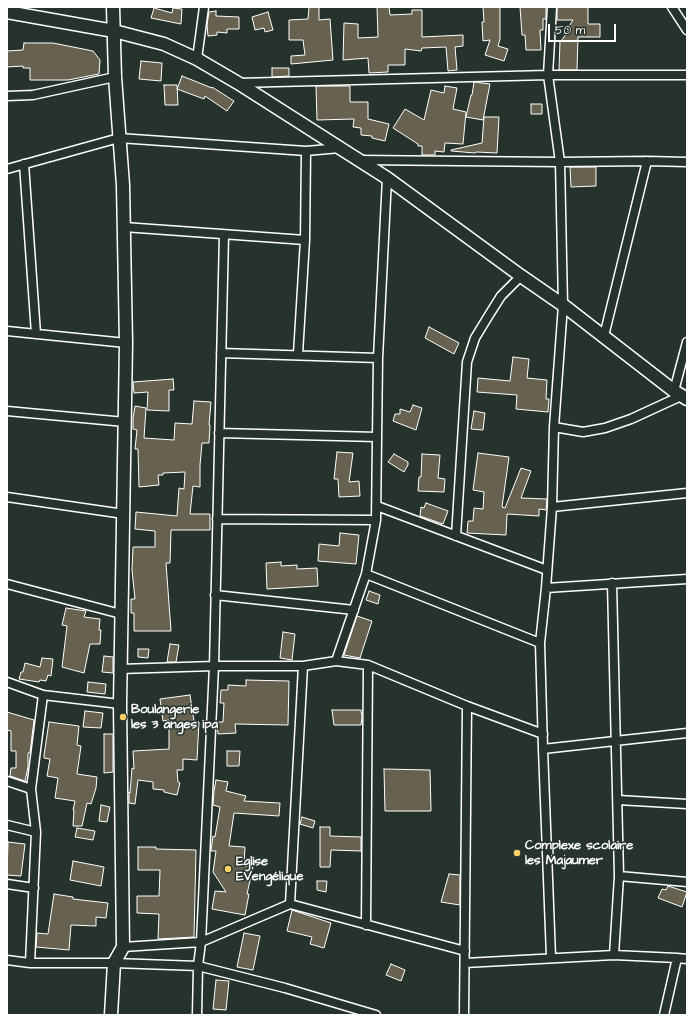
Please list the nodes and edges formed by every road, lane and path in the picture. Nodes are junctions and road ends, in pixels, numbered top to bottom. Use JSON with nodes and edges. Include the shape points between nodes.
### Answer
{"nodes":[{"id":1,"x":112,"y":7,"type":"edge"},
{"id":2,"x":204,"y":7,"type":"edge"},
{"id":3,"x":552,"y":7,"type":"edge"},
{"id":4,"x":672,"y":7,"type":"edge"},
{"id":5,"x":28,"y":11,"type":"edge"},
{"id":6,"x":7,"y":12,"type":"edge"},
{"id":7,"x":687,"y":30,"type":"edge"},
{"id":8,"x":114,"y":31,"type":"junction"},
{"id":9,"x":197,"y":59,"type":"junction"},
{"id":10,"x":548,"y":75,"type":"junction"},
{"id":11,"x":687,"y":75,"type":"edge"},
{"id":12,"x":114,"y":77,"type":"junction"},
{"id":13,"x":238,"y":83,"type":"junction"},
{"id":14,"x":7,"y":96,"type":"edge"},
{"id":15,"x":119,"y":138,"type":"junction"},
{"id":16,"x":340,"y":148,"type":"junction"},
{"id":17,"x":306,"y":151,"type":"junction"},
{"id":18,"x":358,"y":160,"type":"junction"},
{"id":19,"x":647,"y":161,"type":"junction"},
{"id":20,"x":560,"y":162,"type":"junction"},
{"id":21,"x":687,"y":162,"type":"edge"},
{"id":22,"x":24,"y":164,"type":"junction"},
{"id":23,"x":7,"y":169,"type":"edge"},
{"id":24,"x":387,"y":178,"type":"junction"},
{"id":25,"x":124,"y":227,"type":"junction"},
{"id":26,"x":224,"y":235,"type":"junction"},
{"id":27,"x":305,"y":240,"type":"junction"},
{"id":28,"x":521,"y":276,"type":"junction"},
{"id":29,"x":563,"y":304,"type":"junction"},
{"id":30,"x":7,"y":331,"type":"edge"},
{"id":31,"x":36,"y":334,"type":"junction"},
{"id":32,"x":604,"y":336,"type":"junction"},
{"id":33,"x":687,"y":342,"type":"edge"},
{"id":34,"x":126,"y":343,"type":"junction"},
{"id":35,"x":221,"y":353,"type":"junction"},
{"id":36,"x":298,"y":354,"type":"junction"},
{"id":37,"x":378,"y":358,"type":"junction"},
{"id":38,"x":681,"y":395,"type":"edge"},
{"id":39,"x":7,"y":411,"type":"edge"},
{"id":40,"x":125,"y":422,"type":"junction"},
{"id":41,"x":554,"y":427,"type":"junction"},
{"id":42,"x":219,"y":433,"type":"junction"},
{"id":43,"x":377,"y":437,"type":"junction"},
{"id":44,"x":687,"y":493,"type":"edge"},
{"id":45,"x":7,"y":498,"type":"edge"},
{"id":46,"x":377,"y":506,"type":"junction"},
{"id":47,"x":552,"y":508,"type":"junction"},
{"id":48,"x":124,"y":514,"type":"junction"},
{"id":49,"x":217,"y":519,"type":"junction"},
{"id":50,"x":376,"y":520,"type":"junction"},
{"id":51,"x":456,"y":536,"type":"junction"},
{"id":52,"x":547,"y":570,"type":"junction"},
{"id":53,"x":366,"y":574,"type":"junction"},
{"id":54,"x":687,"y":579,"type":"edge"},
{"id":55,"x":612,"y":583,"type":"junction"},
{"id":56,"x":7,"y":584,"type":"edge"},
{"id":57,"x":546,"y":588,"type":"junction"},
{"id":58,"x":215,"y":595,"type":"junction"},
{"id":59,"x":354,"y":610,"type":"junction"},
{"id":60,"x":121,"y":614,"type":"junction"},
{"id":61,"x":540,"y":643,"type":"junction"},
{"id":62,"x":336,"y":661,"type":"junction"},
{"id":63,"x":368,"y":665,"type":"junction"},
{"id":64,"x":214,"y":666,"type":"junction"},
{"id":65,"x":303,"y":666,"type":"junction"},
{"id":66,"x":120,"y":669,"type":"junction"},
{"id":67,"x":7,"y":682,"type":"edge"},
{"id":68,"x":43,"y":695,"type":"junction"},
{"id":69,"x":120,"y":704,"type":"junction"},
{"id":70,"x":467,"y":706,"type":"junction"},
{"id":71,"x":687,"y":733,"type":"edge"},
{"id":72,"x":543,"y":734,"type":"junction"},
{"id":73,"x":615,"y":741,"type":"junction"},
{"id":74,"x":543,"y":749,"type":"junction"},
{"id":75,"x":7,"y":781,"type":"edge"},
{"id":76,"x":31,"y":790,"type":"junction"},
{"id":77,"x":618,"y":800,"type":"junction"},
{"id":78,"x":687,"y":804,"type":"edge"},
{"id":79,"x":7,"y":825,"type":"edge"},
{"id":80,"x":36,"y":832,"type":"junction"},
{"id":81,"x":619,"y":876,"type":"junction"},
{"id":82,"x":687,"y":882,"type":"edge"},
{"id":83,"x":7,"y":884,"type":"edge"},
{"id":84,"x":34,"y":888,"type":"junction"},
{"id":85,"x":290,"y":904,"type":"junction"},
{"id":86,"x":366,"y":925,"type":"junction"},
{"id":87,"x":201,"y":942,"type":"junction"},
{"id":88,"x":123,"y":947,"type":"junction"},
{"id":89,"x":465,"y":951,"type":"junction"},
{"id":90,"x":614,"y":955,"type":"junction"},
{"id":91,"x":551,"y":957,"type":"junction"},
{"id":92,"x":677,"y":958,"type":"junction"},
{"id":93,"x":7,"y":960,"type":"edge"},
{"id":94,"x":687,"y":960,"type":"edge"},
{"id":95,"x":465,"y":962,"type":"junction"},
{"id":96,"x":30,"y":963,"type":"junction"},
{"id":97,"x":114,"y":963,"type":"junction"},
{"id":98,"x":198,"y":966,"type":"junction"},
{"id":99,"x":111,"y":1015,"type":"edge"},
{"id":100,"x":197,"y":1015,"type":"edge"},
{"id":101,"x":376,"y":1015,"type":"edge"},
{"id":102,"x":464,"y":1015,"type":"edge"},
{"id":103,"x":664,"y":1015,"type":"edge"}],
"edges":[{"from":1,"to":8,"type":"main road"},
{"from":2,"to":9,"type":"street"},
{"from":3,"to":10,"type":"street"},
{"from":4,"to":7,"type":"street"},
{"from":5,"to":6,"type":"main road"},
{"from":5,"to":8,"type":"main road"},
{"from":8,"to":9,"type":"main road","via":[[164,44]]},
{"from":8,"to":12,"type":"main road"},
{"from":9,"to":13,"type":"main road"},
{"from":10,"to":11,"type":"street"},
{"from":10,"to":13,"type":"street"},
{"from":10,"to":20,"type":"street"},
{"from":12,"to":14,"type":"street","via":[[33,94]]},
{"from":12,"to":15,"type":"main road"},
{"from":13,"to":16,"type":"main road"},
{"from":15,"to":17,"type":"street"},
{"from":15,"to":22,"type":"street"},
{"from":15,"to":25,"type":"main road"},
{"from":16,"to":17,"type":"street"},
{"from":16,"to":18,"type":"main road"},
{"from":17,"to":27,"type":"street"},
{"from":18,"to":20,"type":"street"},
{"from":18,"to":24,"type":"main road"},
{"from":19,"to":20,"type":"street"},
{"from":19,"to":21,"type":"street"},
{"from":19,"to":32,"type":"street"},
{"from":20,"to":29,"type":"street"},
{"from":22,"to":23,"type":"street"},
{"from":22,"to":31,"type":"street"},
{"from":24,"to":28,"type":"main road"},
{"from":24,"to":37,"type":"street"},
{"from":25,"to":26,"type":"street"},
{"from":25,"to":34,"type":"main road"},
{"from":26,"to":27,"type":"street"},
{"from":26,"to":35,"type":"street"},
{"from":27,"to":36,"type":"street"},
{"from":28,"to":29,"type":"main road"},
{"from":28,"to":51,"type":"street","via":[[501,296],[489,315],[475,338],[467,362]]},
{"from":29,"to":32,"type":"main road"},
{"from":29,"to":41,"type":"street"},
{"from":30,"to":31,"type":"street"},
{"from":31,"to":34,"type":"street"},
{"from":32,"to":38,"type":"main road"},
{"from":33,"to":38,"type":"street"},
{"from":34,"to":40,"type":"main road"},
{"from":35,"to":36,"type":"street"},
{"from":35,"to":42,"type":"street"},
{"from":36,"to":37,"type":"street"},
{"from":37,"to":43,"type":"street"},
{"from":38,"to":41,"type":"street","via":[[631,419],[605,428],[583,432]]},
{"from":39,"to":40,"type":"street"},
{"from":40,"to":48,"type":"main road"},
{"from":41,"to":47,"type":"street"},
{"from":42,"to":43,"type":"street"},
{"from":42,"to":49,"type":"street"},
{"from":43,"to":46,"type":"street"},
{"from":44,"to":47,"type":"street"},
{"from":45,"to":48,"type":"street"},
{"from":46,"to":50,"type":"street"},
{"from":46,"to":51,"type":"street"},
{"from":47,"to":52,"type":"street"},
{"from":48,"to":60,"type":"main road"},
{"from":49,"to":50,"type":"street"},
{"from":49,"to":58,"type":"street"},
{"from":50,"to":53,"type":"street"},
{"from":51,"to":52,"type":"street"},
{"from":52,"to":57,"type":"street"},
{"from":53,"to":59,"type":"street"},
{"from":53,"to":61,"type":"street"},
{"from":54,"to":55,"type":"street"},
{"from":55,"to":57,"type":"street"},
{"from":55,"to":73,"type":"street"},
{"from":56,"to":60,"type":"street"},
{"from":57,"to":61,"type":"street"},
{"from":58,"to":59,"type":"street"},
{"from":58,"to":64,"type":"street"},
{"from":59,"to":62,"type":"street"},
{"from":60,"to":66,"type":"main road"},
{"from":61,"to":72,"type":"street"},
{"from":62,"to":63,"type":"street"},
{"from":62,"to":65,"type":"street"},
{"from":63,"to":70,"type":"street"},
{"from":63,"to":86,"type":"street"},
{"from":64,"to":65,"type":"street"},
{"from":64,"to":66,"type":"street"},
{"from":64,"to":87,"type":"street"},
{"from":65,"to":85,"type":"street"},
{"from":66,"to":69,"type":"main road"},
{"from":67,"to":68,"type":"street"},
{"from":68,"to":69,"type":"street"},
{"from":68,"to":76,"type":"street"},
{"from":69,"to":88,"type":"main road"},
{"from":70,"to":72,"type":"street"},
{"from":70,"to":89,"type":"street"},
{"from":71,"to":73,"type":"street"},
{"from":72,"to":74,"type":"street"},
{"from":73,"to":74,"type":"street"},
{"from":73,"to":77,"type":"street"},
{"from":74,"to":91,"type":"street"},
{"from":75,"to":76,"type":"street"},
{"from":76,"to":80,"type":"street"},
{"from":77,"to":78,"type":"street"},
{"from":77,"to":81,"type":"street"},
{"from":79,"to":80,"type":"street"},
{"from":80,"to":84,"type":"street"},
{"from":81,"to":82,"type":"street"},
{"from":81,"to":90,"type":"street"},
{"from":83,"to":84,"type":"street"},
{"from":84,"to":96,"type":"street"},
{"from":85,"to":86,"type":"street"},
{"from":85,"to":87,"type":"street"},
{"from":86,"to":89,"type":"street"},
{"from":87,"to":88,"type":"street"},
{"from":87,"to":98,"type":"street"},
{"from":88,"to":97,"type":"main road"},
{"from":89,"to":95,"type":"street"},
{"from":90,"to":91,"type":"street"},
{"from":90,"to":92,"type":"street"},
{"from":91,"to":95,"type":"street"},
{"from":92,"to":94,"type":"street"},
{"from":92,"to":103,"type":"street"},
{"from":93,"to":96,"type":"street"},
{"from":95,"to":102,"type":"street"},
{"from":96,"to":97,"type":"street"},
{"from":97,"to":98,"type":"street"},
{"from":97,"to":99,"type":"main road"},
{"from":98,"to":100,"type":"street"},
{"from":98,"to":101,"type":"street"}]}
